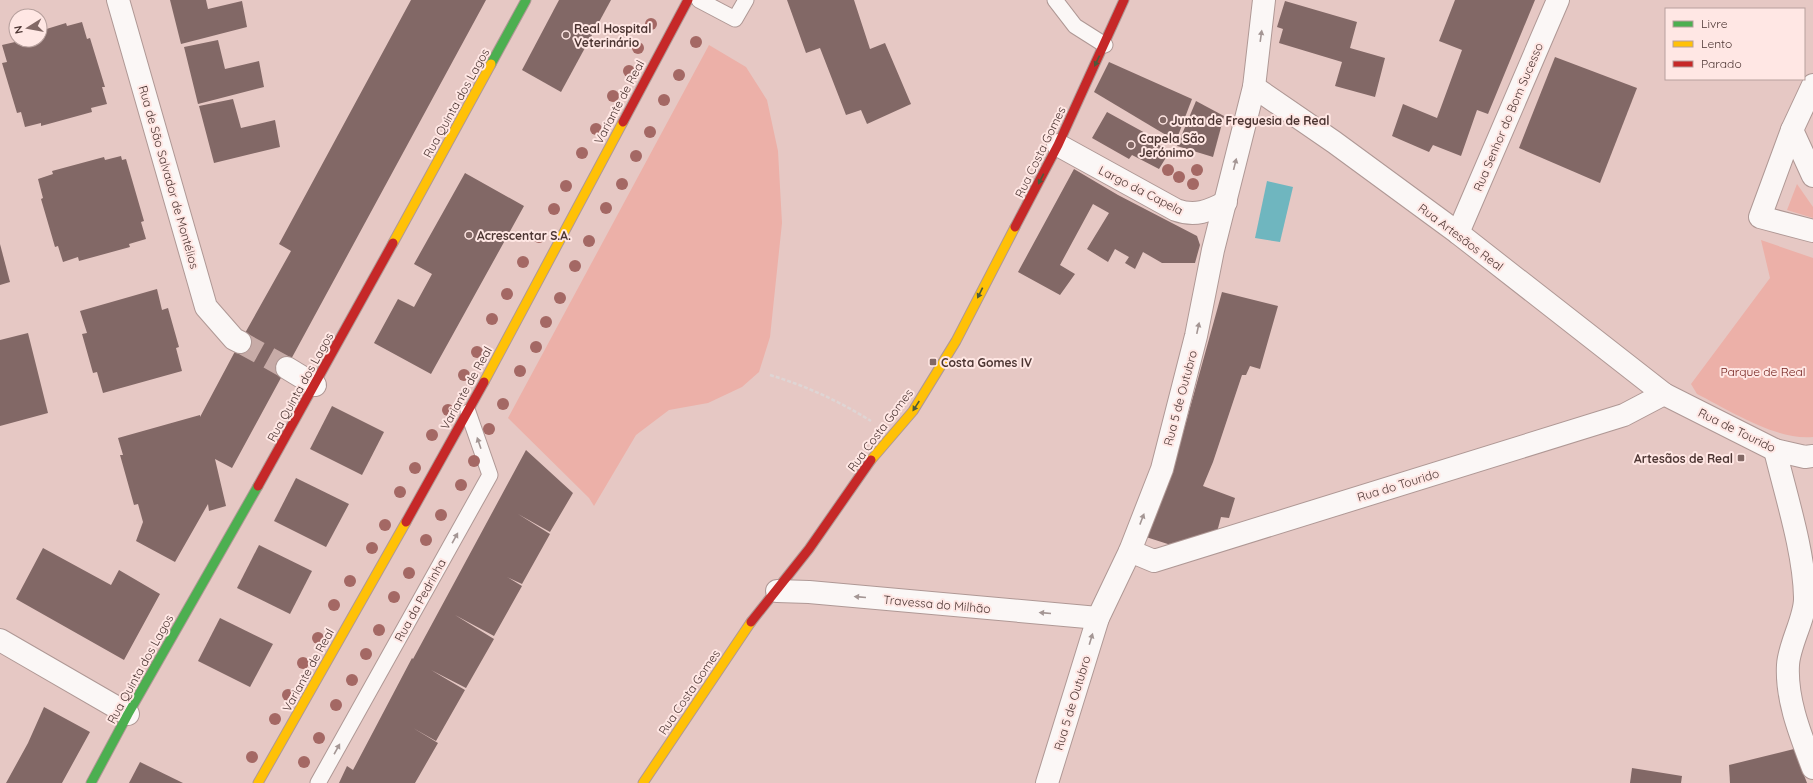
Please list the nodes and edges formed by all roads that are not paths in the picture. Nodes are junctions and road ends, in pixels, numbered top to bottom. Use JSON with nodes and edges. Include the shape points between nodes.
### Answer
{"nodes":[{"id":1,"x":118,"y":0,"type":"edge"},
{"id":2,"x":526,"y":0,"type":"edge"},
{"id":3,"x":688,"y":0,"type":"edge"},
{"id":4,"x":698,"y":0,"type":"edge"},
{"id":5,"x":746,"y":0,"type":"edge"},
{"id":6,"x":1055,"y":0,"type":"edge"},
{"id":7,"x":1124,"y":0,"type":"edge"},
{"id":8,"x":1264,"y":0,"type":"edge"},
{"id":9,"x":1558,"y":0,"type":"edge"},
{"id":10,"x":1104,"y":45,"type":"junction"},
{"id":11,"x":1813,"y":85,"type":"edge"},
{"id":12,"x":1254,"y":86,"type":"junction"},
{"id":13,"x":1792,"y":130,"type":"junction"},
{"id":14,"x":1058,"y":146,"type":"junction"},
{"id":15,"x":1813,"y":176,"type":"edge"},
{"id":16,"x":1226,"y":202,"type":"junction"},
{"id":17,"x":1813,"y":231,"type":"edge"},
{"id":18,"x":1458,"y":233,"type":"junction"},
{"id":19,"x":240,"y":342,"type":"tunnel mouth"},
{"id":20,"x":287,"y":368,"type":"tunnel mouth"},
{"id":21,"x":315,"y":385,"type":"junction"},
{"id":22,"x":1664,"y":394,"type":"junction"},
{"id":23,"x":468,"y":412,"type":"junction"},
{"id":24,"x":1775,"y":450,"type":"junction"},
{"id":25,"x":1813,"y":456,"type":"edge"},
{"id":26,"x":1130,"y":551,"type":"junction"},
{"id":27,"x":777,"y":591,"type":"junction"},
{"id":28,"x":1098,"y":618,"type":"junction"},
{"id":29,"x":0,"y":640,"type":"edge"},
{"id":30,"x":128,"y":714,"type":"junction"},
{"id":31,"x":1813,"y":768,"type":"edge"},
{"id":32,"x":91,"y":783,"type":"edge"},
{"id":33,"x":258,"y":783,"type":"edge"},
{"id":34,"x":318,"y":783,"type":"edge"},
{"id":35,"x":643,"y":783,"type":"edge"},
{"id":36,"x":1047,"y":783,"type":"edge"}],
"edges":[{"from":1,"to":19,"type":"street","name":"Rua de São Salvador de Montélios","via":[[206,307],[234,339]]},
{"from":2,"to":21,"type":"street","name":"Rua Quinta dos Lagos"},
{"from":3,"to":23,"type":"street","name":"Variante de Real"},
{"from":4,"to":5,"type":"lane","via":[[735,20]]},
{"from":6,"to":10,"type":"lane","via":[[1075,26]]},
{"from":7,"to":10,"type":"street","name":"Rua Costa Gomes"},
{"from":12,"to":8,"type":"street","name":"Rua 5 de Outubro","one_way":true},
{"from":9,"to":18,"type":"street","name":"Rua Senhor do Bom Sucesso"},
{"from":10,"to":14,"type":"street","name":"Rua Costa Gomes","one_way":true},
{"from":11,"to":13,"type":"street"},
{"from":16,"to":12,"type":"street","name":"Rua 5 de Outubro","one_way":true},
{"from":12,"to":18,"type":"street","name":"Rua Artesãos Real"},
{"from":13,"to":15,"type":"street"},
{"from":13,"to":17,"type":"street","via":[[1760,217]]},
{"from":14,"to":16,"type":"street","name":"Largo da Capela","via":[[1186,214],[1207,212]]},
{"from":14,"to":27,"type":"street","name":"Rua Costa Gomes","one_way":true,"via":[[956,341],[913,411],[879,449]]},
{"from":26,"to":16,"type":"street","name":"Rua 5 de Outubro","one_way":true,"via":[[1162,469],[1196,336]]},
{"from":18,"to":22,"type":"street","name":"Rua Artesãos Real"},
{"from":20,"to":21,"type":"street"},
{"from":21,"to":30,"type":"street","name":"Rua Quinta dos Lagos"},
{"from":22,"to":24,"type":"street","name":"Rua de Tourido"},
{"from":22,"to":26,"type":"street","name":"Rua do Tourido","via":[[1624,415],[1154,561]]},
{"from":23,"to":33,"type":"street","name":"Variante de Real"},
{"from":34,"to":23,"type":"lane","name":"Rua da Pedrinha","one_way":true,"via":[[490,475]]},
{"from":24,"to":25,"type":"street","name":"Rua de Tourido","via":[[1806,457]]},
{"from":24,"to":31,"type":"street","via":[[1803,569],[1806,599],[1788,664],[1790,694],[1797,726]]},
{"from":26,"to":28,"type":"street","name":"Rua 5 de Outubro"},
{"from":28,"to":27,"type":"street","name":"Travessa do Milhão","one_way":true},
{"from":27,"to":35,"type":"street","name":"Rua Costa Gomes","via":[[747,627]]},
{"from":36,"to":28,"type":"street","name":"Rua 5 de Outubro","one_way":true},
{"from":29,"to":30,"type":"street"},
{"from":30,"to":32,"type":"street","name":"Rua Quinta dos Lagos"}]}
